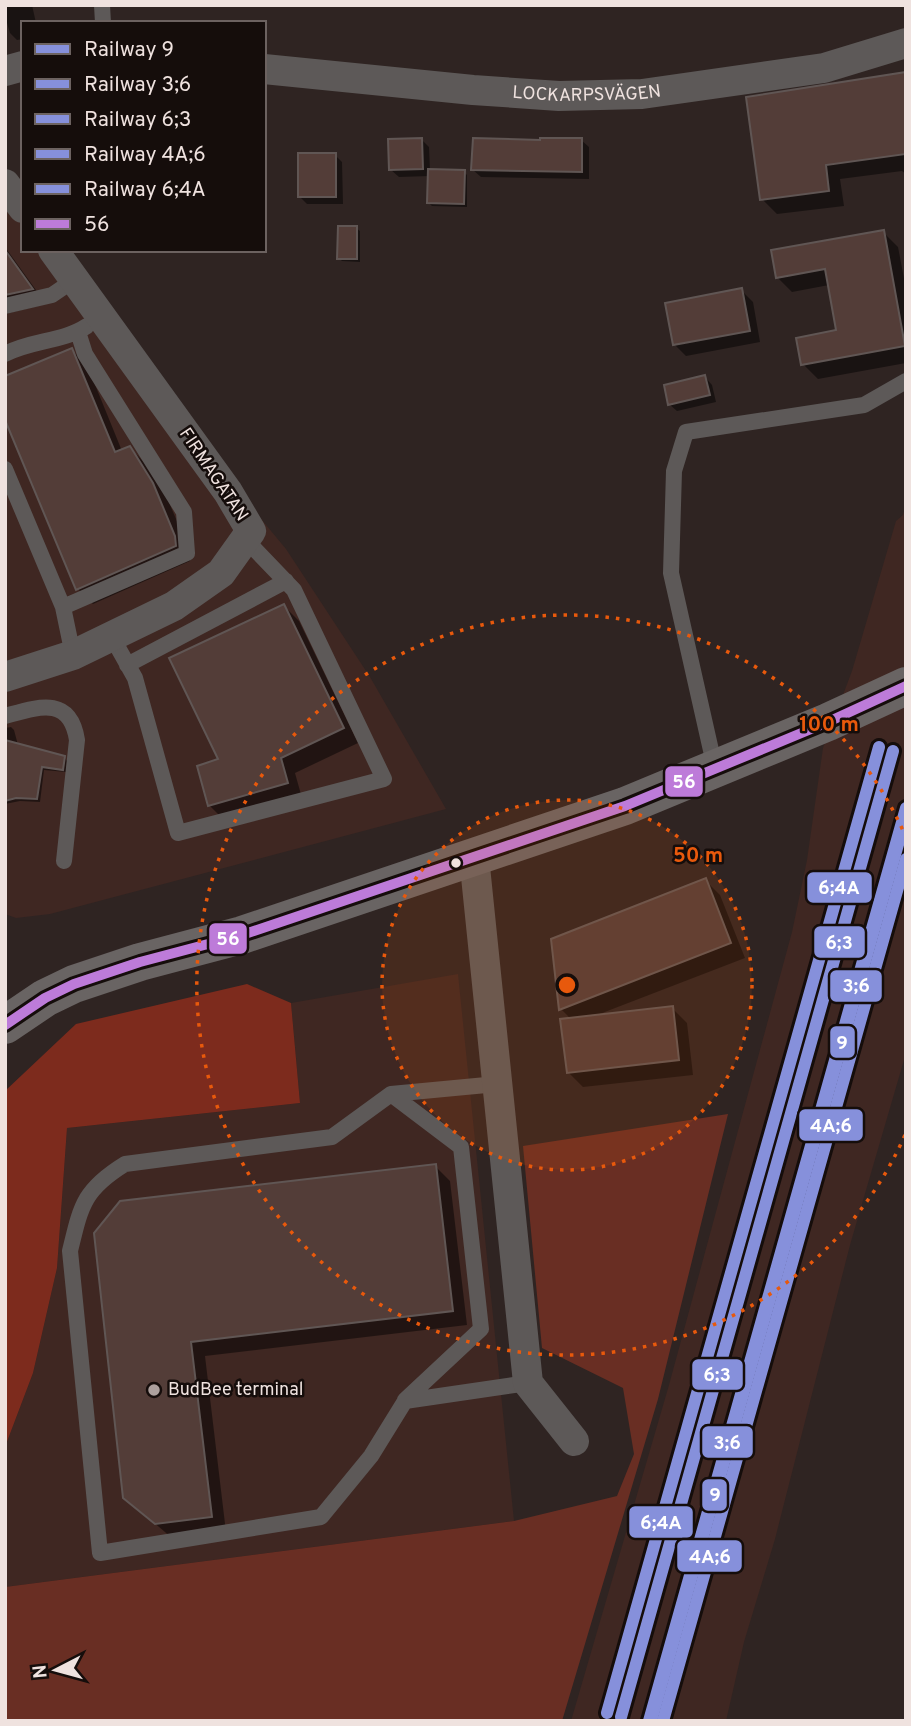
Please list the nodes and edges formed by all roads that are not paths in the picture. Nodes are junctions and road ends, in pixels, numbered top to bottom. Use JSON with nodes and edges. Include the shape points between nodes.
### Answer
{"nodes":[{"id":1,"x":906,"y":43,"type":"edge"},
{"id":2,"x":266,"y":69,"type":"edge"},
{"id":3,"x":5,"y":184,"type":"edge"},
{"id":4,"x":21,"y":205,"type":"edge"},
{"id":5,"x":54,"y":252,"type":"edge"},
{"id":6,"x":75,"y":280,"type":"junction"},
{"id":7,"x":5,"y":306,"type":"edge"},
{"id":8,"x":89,"y":324,"type":"junction"},
{"id":9,"x":5,"y":354,"type":"edge"},
{"id":10,"x":906,"y":381,"type":"edge"},
{"id":11,"x":5,"y":469,"type":"edge"},
{"id":12,"x":245,"y":539,"type":"junction"},
{"id":13,"x":286,"y":581,"type":"junction"},
{"id":14,"x":63,"y":607,"type":"junction"},
{"id":15,"x":112,"y":637,"type":"junction"},
{"id":16,"x":73,"y":655,"type":"junction"},
{"id":17,"x":127,"y":665,"type":"junction"},
{"id":18,"x":5,"y":677,"type":"edge"},
{"id":19,"x":906,"y":686,"type":"edge"},
{"id":20,"x":5,"y":716,"type":"edge"},
{"id":21,"x":715,"y":768,"type":"junction"},
{"id":22,"x":474,"y":856,"type":"junction"},
{"id":23,"x":64,"y":860,"type":"dead end"},
{"id":24,"x":74,"y":984,"type":"junction"},
{"id":25,"x":5,"y":993,"type":"edge"},
{"id":26,"x":5,"y":1025,"type":"edge"},
{"id":27,"x":497,"y":1084,"type":"junction"},
{"id":28,"x":391,"y":1094,"type":"junction"},
{"id":29,"x":528,"y":1383,"type":"junction"},
{"id":30,"x":405,"y":1401,"type":"junction"},
{"id":31,"x":574,"y":1441,"type":"dead end"}],
"edges":[{"from":1,"to":2,"type":"street","name":"LOCKARPSVÄGEN","via":[[824,68],[642,94],[559,96]]},
{"from":3,"to":4,"type":"street"},
{"from":5,"to":6,"type":"street","name":"FIRMAGATAN"},
{"from":6,"to":7,"type":"lane","via":[[52,295]]},
{"from":6,"to":8,"type":"street","name":"FIRMAGATAN"},
{"from":8,"to":9,"type":"lane"},
{"from":8,"to":12,"type":"street","name":"FIRMAGATAN","via":[[233,499],[251,531]]},
{"from":8,"to":14,"type":"lane","via":[[85,354],[184,512],[187,553]]},
{"from":10,"to":21,"type":"lane","via":[[864,405],[686,432],[674,471],[671,573]]},
{"from":11,"to":14,"type":"lane"},
{"from":12,"to":13,"type":"lane"},
{"from":12,"to":15,"type":"street","name":"FIRMAGATAN","via":[[221,573],[174,606]]},
{"from":13,"to":17,"type":"lane"},
{"from":13,"to":17,"type":"lane","via":[[384,779],[178,833],[135,678]]},
{"from":14,"to":16,"type":"lane"},
{"from":15,"to":16,"type":"street","name":"FIRMAGATAN"},
{"from":15,"to":17,"type":"lane"},
{"from":16,"to":18,"type":"street","name":"FIRMAGATAN"},
{"from":19,"to":21,"type":"main road"},
{"from":20,"to":23,"type":"lane","via":[[53,707],[67,714],[74,725],[77,740]]},
{"from":21,"to":22,"type":"main road","via":[[625,806]]},
{"from":22,"to":24,"type":"main road","via":[[242,935]]},
{"from":22,"to":27,"type":"street"},
{"from":24,"to":25,"type":"main road"},
{"from":24,"to":26,"type":"main road"},
{"from":27,"to":28,"type":"lane"},
{"from":27,"to":29,"type":"street"},
{"from":28,"to":30,"type":"lane","via":[[461,1147],[481,1329]]},
{"from":28,"to":30,"type":"lane","via":[[332,1137],[125,1164],[103,1178],[81,1206],[70,1251],[100,1553],[321,1517],[371,1456]]},
{"from":29,"to":30,"type":"lane"},
{"from":29,"to":31,"type":"street"}]}
